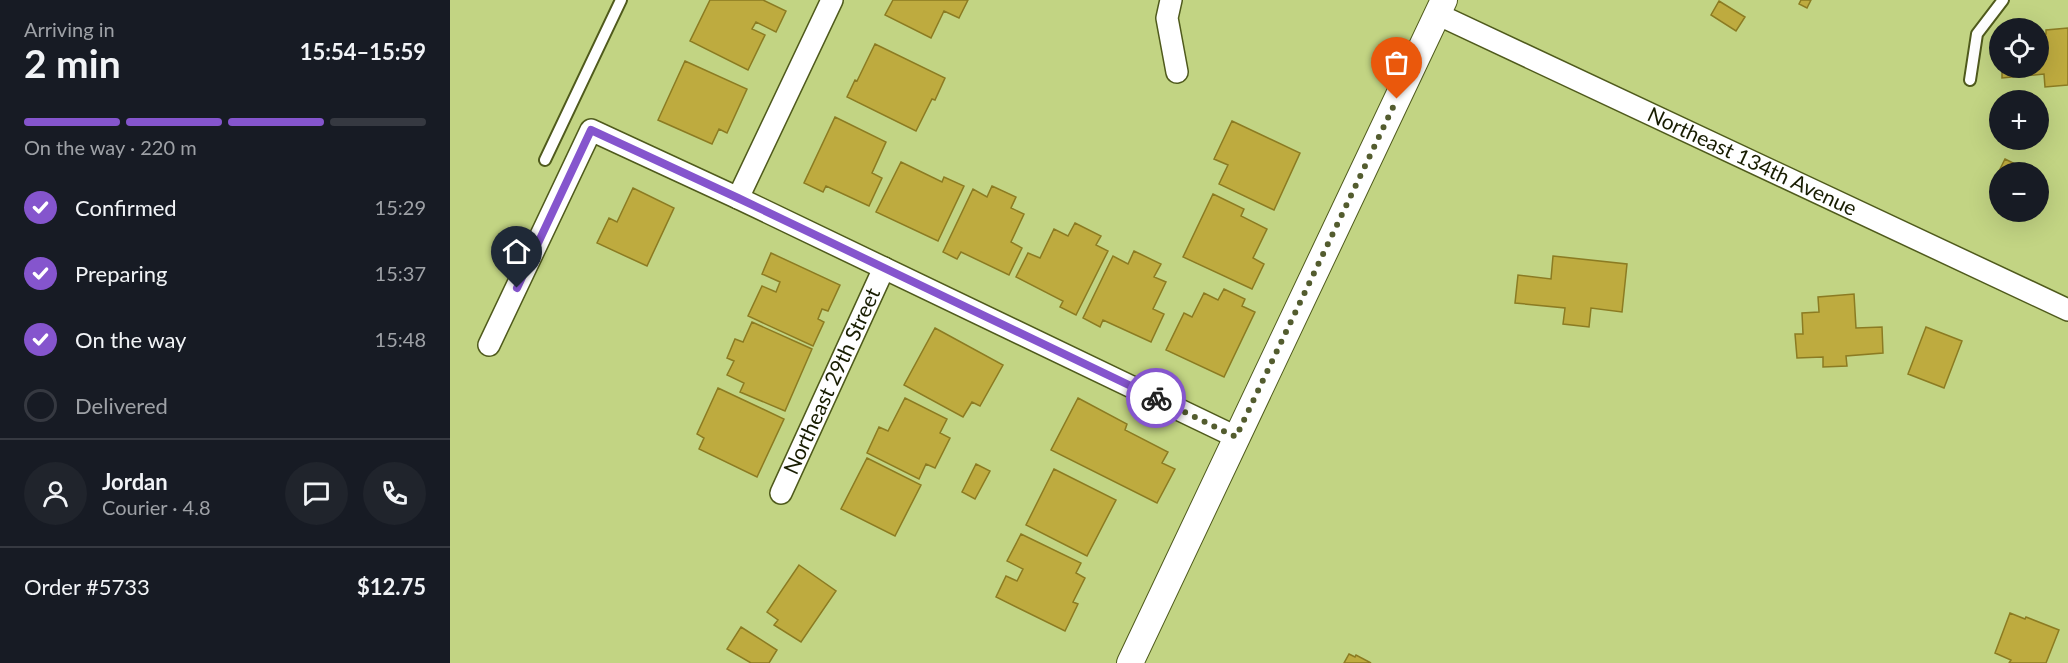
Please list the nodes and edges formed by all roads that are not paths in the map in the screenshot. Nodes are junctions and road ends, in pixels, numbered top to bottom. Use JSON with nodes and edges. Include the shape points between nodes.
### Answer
{"nodes":[{"id":1,"x":621,"y":0,"type":"edge"},
{"id":2,"x":831,"y":0,"type":"edge"},
{"id":3,"x":1171,"y":0,"type":"edge"},
{"id":4,"x":2003,"y":0,"type":"edge"},
{"id":5,"x":1440,"y":7,"type":"edge"},
{"id":6,"x":1177,"y":72,"type":"dead end"},
{"id":7,"x":1970,"y":80,"type":"dead end"},
{"id":8,"x":545,"y":160,"type":"dead end"},
{"id":9,"x":738,"y":198,"type":"junction"},
{"id":10,"x":884,"y":268,"type":"junction"},
{"id":11,"x":2068,"y":310,"type":"edge"},
{"id":12,"x":489,"y":345,"type":"dead end"},
{"id":13,"x":1236,"y":437,"type":"junction"},
{"id":14,"x":781,"y":493,"type":"dead end"},
{"id":15,"x":1130,"y":663,"type":"edge"}],
"edges":[{"from":1,"to":8,"type":"lane"},
{"from":2,"to":9,"type":"street"},
{"from":3,"to":6,"type":"street","via":[[1167,18]]},
{"from":4,"to":7,"type":"lane","via":[[1977,34]]},
{"from":5,"to":11,"type":"street","name":"Northeast 134th Avenue"},
{"from":5,"to":13,"type":"street"},
{"from":9,"to":10,"type":"street"},
{"from":9,"to":12,"type":"street","via":[[591,130]]},
{"from":10,"to":13,"type":"street"},
{"from":10,"to":14,"type":"street","name":"Northeast 29th Street"},
{"from":13,"to":15,"type":"street"}]}
